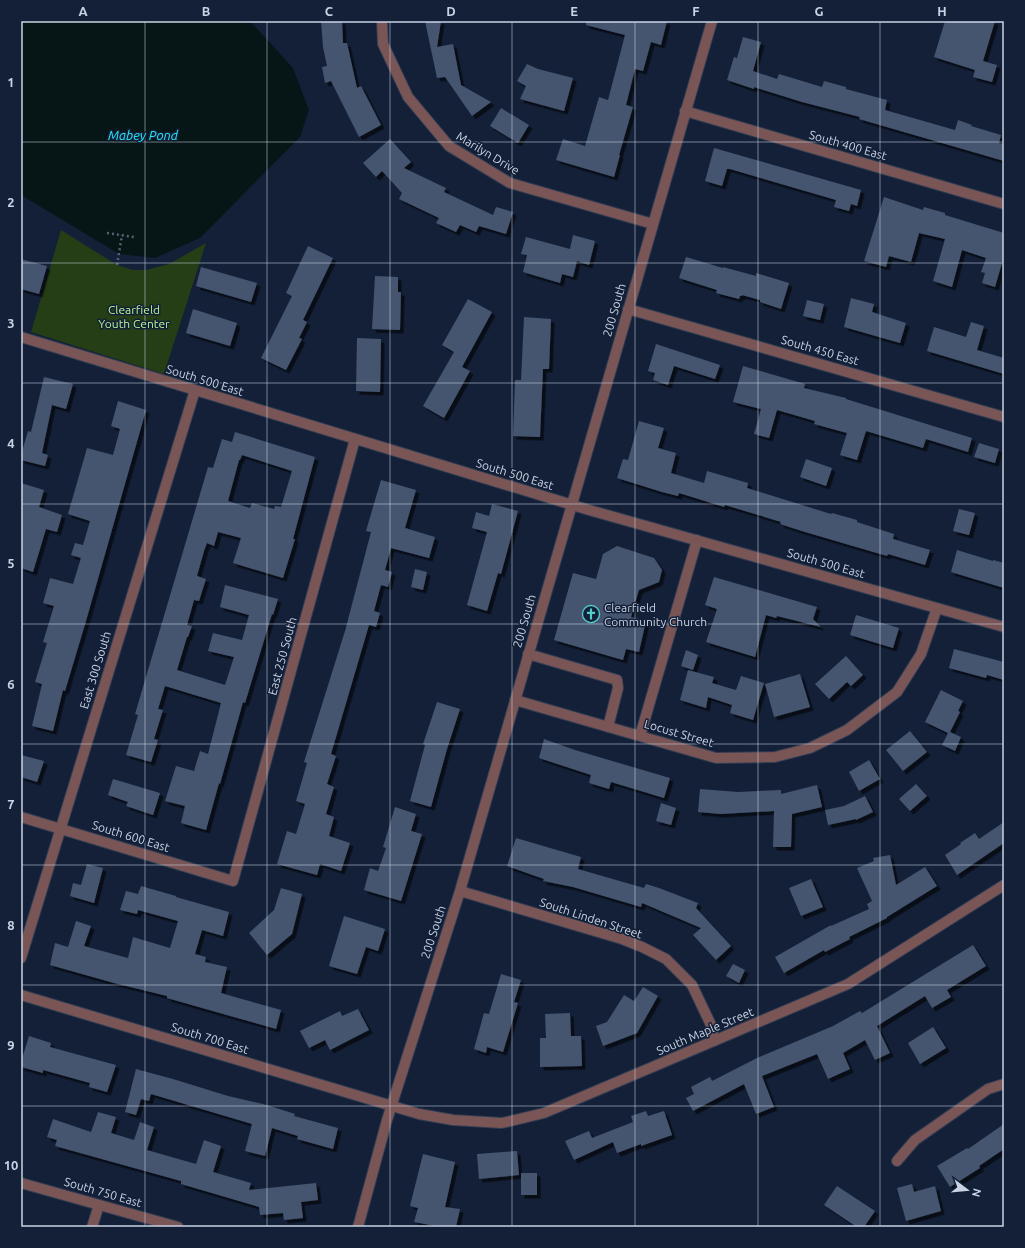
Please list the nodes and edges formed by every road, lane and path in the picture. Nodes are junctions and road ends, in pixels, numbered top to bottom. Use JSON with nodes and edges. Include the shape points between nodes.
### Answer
{"nodes":[{"id":1,"x":382,"y":21,"type":"edge"},
{"id":2,"x":712,"y":21,"type":"edge"},
{"id":3,"x":686,"y":111,"type":"junction"},
{"id":4,"x":1004,"y":204,"type":"edge"},
{"id":5,"x":652,"y":224,"type":"junction"},
{"id":6,"x":107,"y":233,"type":"dead end"},
{"id":7,"x":122,"y":235,"type":"junction"},
{"id":8,"x":134,"y":237,"type":"dead end"},
{"id":9,"x":117,"y":265,"type":"dead end"},
{"id":10,"x":628,"y":309,"type":"junction"},
{"id":11,"x":21,"y":337,"type":"edge"},
{"id":12,"x":195,"y":390,"type":"junction"},
{"id":13,"x":1004,"y":416,"type":"edge"},
{"id":14,"x":355,"y":439,"type":"junction"},
{"id":15,"x":571,"y":504,"type":"junction"},
{"id":16,"x":697,"y":540,"type":"junction"},
{"id":17,"x":937,"y":608,"type":"junction"},
{"id":18,"x":1004,"y":627,"type":"edge"},
{"id":19,"x":528,"y":654,"type":"junction"},
{"id":20,"x":515,"y":700,"type":"junction"},
{"id":21,"x":608,"y":726,"type":"junction"},
{"id":22,"x":640,"y":736,"type":"junction"},
{"id":23,"x":21,"y":817,"type":"edge"},
{"id":24,"x":60,"y":828,"type":"junction"},
{"id":25,"x":233,"y":881,"type":"joint"},
{"id":26,"x":1004,"y":885,"type":"edge"},
{"id":27,"x":460,"y":891,"type":"junction"},
{"id":28,"x":21,"y":958,"type":"edge"},
{"id":29,"x":21,"y":995,"type":"edge"},
{"id":30,"x":714,"y":1041,"type":"junction"},
{"id":31,"x":1004,"y":1084,"type":"edge"},
{"id":32,"x":392,"y":1106,"type":"junction"},
{"id":33,"x":897,"y":1161,"type":"dead end"},
{"id":34,"x":21,"y":1183,"type":"edge"},
{"id":35,"x":99,"y":1205,"type":"junction"},
{"id":36,"x":92,"y":1227,"type":"edge"},
{"id":37,"x":178,"y":1227,"type":"edge"},
{"id":38,"x":358,"y":1227,"type":"edge"}],
"edges":[{"from":1,"to":5,"type":"street","name":"Marilyn Drive","via":[[383,44],[408,97],[449,146],[510,183]]},
{"from":2,"to":3,"type":"street","name":"200 South"},
{"from":3,"to":4,"type":"street","name":"South 400 East"},
{"from":3,"to":5,"type":"street","name":"200 South"},
{"from":5,"to":10,"type":"street","name":"200 South"},
{"from":6,"to":7,"type":"path"},
{"from":7,"to":8,"type":"path"},
{"from":7,"to":9,"type":"path"},
{"from":10,"to":13,"type":"street","name":"South 450 East"},
{"from":10,"to":15,"type":"street","name":"200 South"},
{"from":11,"to":12,"type":"street","name":"South 500 East"},
{"from":12,"to":14,"type":"street","name":"South 500 East"},
{"from":12,"to":24,"type":"street","name":"East 300 South"},
{"from":14,"to":15,"type":"street","name":"South 500 East"},
{"from":14,"to":25,"type":"street","name":"East 250 South"},
{"from":15,"to":16,"type":"street","name":"South 500 East"},
{"from":15,"to":19,"type":"street","name":"200 South"},
{"from":16,"to":17,"type":"street","name":"South 500 East"},
{"from":16,"to":22,"type":"street"},
{"from":17,"to":18,"type":"street","name":"South 500 East"},
{"from":17,"to":22,"type":"street","name":"Locust Street","via":[[921,654],[897,692],[847,730],[810,748],[775,757],[716,758]]},
{"from":19,"to":20,"type":"street","name":"200 South"},
{"from":19,"to":21,"type":"street","via":[[617,680],[618,688]]},
{"from":20,"to":21,"type":"street","name":"Locust Street"},
{"from":20,"to":27,"type":"street","name":"200 South"},
{"from":21,"to":22,"type":"street","name":"Locust Street"},
{"from":23,"to":24,"type":"street","name":"South 600 East"},
{"from":24,"to":25,"type":"street","name":"South 600 East"},
{"from":24,"to":28,"type":"street","name":"East 300 South"},
{"from":26,"to":30,"type":"street","name":"South Maple Street","via":[[848,984]]},
{"from":27,"to":30,"type":"street","name":"South Linden Street","via":[[622,939],[666,959],[692,985],[711,1025]]},
{"from":27,"to":32,"type":"street","name":"200 South"},
{"from":29,"to":32,"type":"street","name":"South 700 East"},
{"from":30,"to":32,"type":"street","name":"South Maple Street","via":[[544,1113],[502,1123],[453,1120]]},
{"from":31,"to":33,"type":"street","via":[[988,1090],[915,1140]]},
{"from":32,"to":38,"type":"street","name":"200 South"},
{"from":34,"to":35,"type":"street","name":"South 750 East"},
{"from":35,"to":36,"type":"street"},
{"from":35,"to":37,"type":"street","name":"South 750 East"}]}
